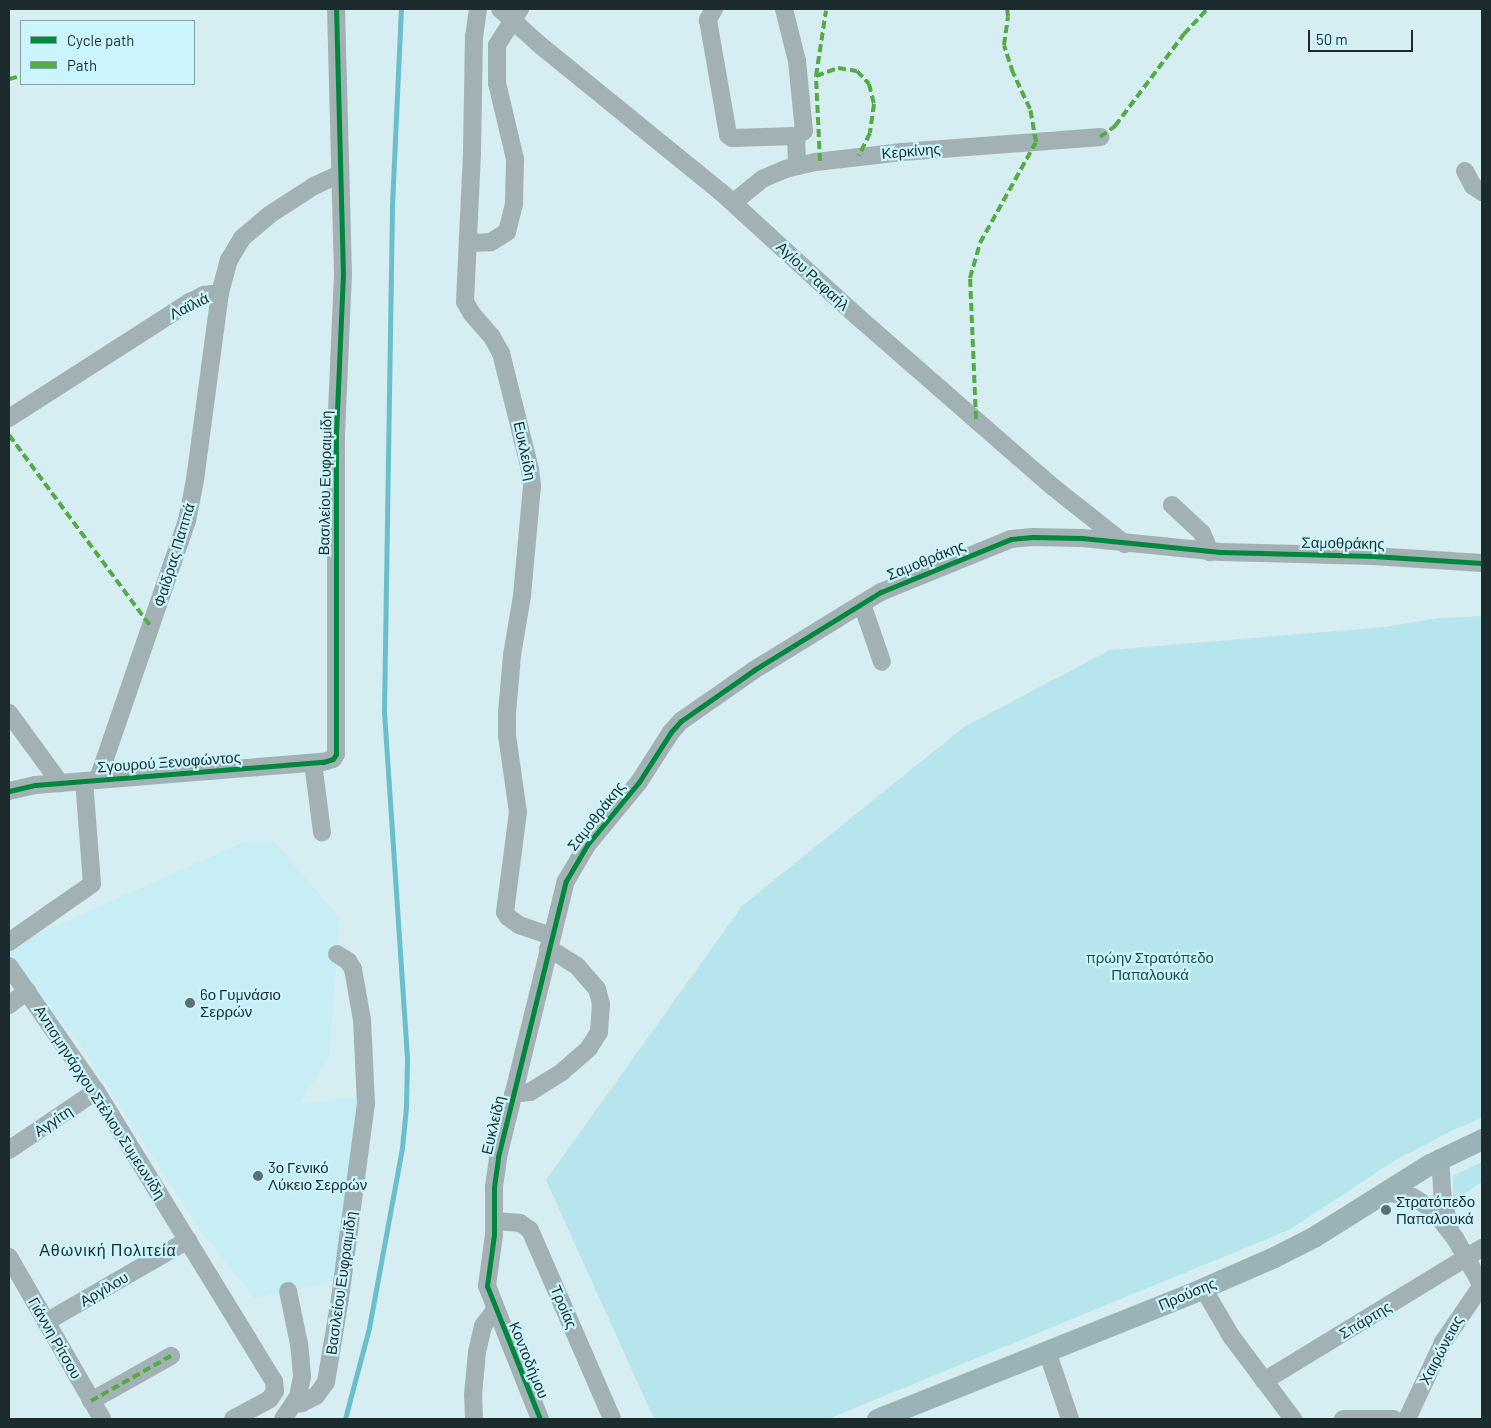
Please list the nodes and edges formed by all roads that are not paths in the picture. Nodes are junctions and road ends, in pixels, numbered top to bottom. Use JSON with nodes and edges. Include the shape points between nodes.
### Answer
{"nodes":[{"id":1,"x":336,"y":9,"type":"edge"},
{"id":2,"x":478,"y":9,"type":"edge"},
{"id":3,"x":500,"y":9,"type":"edge"},
{"id":4,"x":714,"y":9,"type":"edge"},
{"id":5,"x":784,"y":9,"type":"edge"},
{"id":6,"x":517,"y":15,"type":"edge"},
{"id":7,"x":796,"y":136,"type":"junction"},
{"id":8,"x":1100,"y":138,"type":"dead end"},
{"id":9,"x":797,"y":166,"type":"junction"},
{"id":10,"x":1465,"y":171,"type":"dead end"},
{"id":11,"x":340,"y":174,"type":"junction"},
{"id":12,"x":1482,"y":192,"type":"edge"},
{"id":13,"x":734,"y":202,"type":"junction"},
{"id":14,"x":468,"y":243,"type":"junction"},
{"id":15,"x":220,"y":293,"type":"junction"},
{"id":16,"x":9,"y":418,"type":"edge"},
{"id":17,"x":1172,"y":505,"type":"dead end"},
{"id":18,"x":1091,"y":515,"type":"junction"},
{"id":19,"x":1082,"y":538,"type":"junction"},
{"id":20,"x":1125,"y":544,"type":"junction"},
{"id":21,"x":1210,"y":552,"type":"junction"},
{"id":22,"x":1482,"y":563,"type":"edge"},
{"id":23,"x":862,"y":604,"type":"junction"},
{"id":24,"x":882,"y":662,"type":"dead end"},
{"id":25,"x":9,"y":713,"type":"edge"},
{"id":26,"x":332,"y":760,"type":"joint"},
{"id":27,"x":313,"y":763,"type":"junction"},
{"id":28,"x":91,"y":780,"type":"junction"},
{"id":29,"x":60,"y":783,"type":"junction"},
{"id":30,"x":9,"y":791,"type":"edge"},
{"id":31,"x":322,"y":832,"type":"dead end"},
{"id":32,"x":9,"y":942,"type":"edge"},
{"id":33,"x":549,"y":942,"type":"junction"},
{"id":34,"x":337,"y":954,"type":"dead end"},
{"id":35,"x":9,"y":966,"type":"edge"},
{"id":36,"x":27,"y":991,"type":"junction"},
{"id":37,"x":9,"y":1005,"type":"edge"},
{"id":38,"x":96,"y":1091,"type":"junction"},
{"id":39,"x":513,"y":1094,"type":"junction"},
{"id":40,"x":1482,"y":1138,"type":"edge"},
{"id":41,"x":9,"y":1150,"type":"edge"},
{"id":42,"x":1440,"y":1158,"type":"junction"},
{"id":43,"x":1384,"y":1192,"type":"junction"},
{"id":44,"x":494,"y":1221,"type":"junction"},
{"id":45,"x":1455,"y":1238,"type":"junction"},
{"id":46,"x":188,"y":1240,"type":"junction"},
{"id":47,"x":1482,"y":1248,"type":"edge"},
{"id":48,"x":9,"y":1258,"type":"edge"},
{"id":49,"x":1467,"y":1258,"type":"junction"},
{"id":50,"x":1482,"y":1286,"type":"edge"},
{"id":51,"x":1202,"y":1288,"type":"junction"},
{"id":52,"x":288,"y":1291,"type":"dead end"},
{"id":53,"x":495,"y":1310,"type":"junction"},
{"id":54,"x":46,"y":1322,"type":"junction"},
{"id":55,"x":1047,"y":1352,"type":"junction"},
{"id":56,"x":171,"y":1356,"type":"dead end"},
{"id":57,"x":1264,"y":1382,"type":"junction"},
{"id":58,"x":92,"y":1401,"type":"junction"},
{"id":59,"x":295,"y":1404,"type":"junction"},
{"id":60,"x":883,"y":1418,"type":"edge"},
{"id":61,"x":102,"y":1419,"type":"edge"},
{"id":62,"x":233,"y":1419,"type":"edge"},
{"id":63,"x":283,"y":1419,"type":"edge"},
{"id":64,"x":474,"y":1419,"type":"edge"},
{"id":65,"x":540,"y":1419,"type":"edge"},
{"id":66,"x":612,"y":1419,"type":"edge"},
{"id":67,"x":1070,"y":1419,"type":"edge"},
{"id":68,"x":1293,"y":1419,"type":"edge"},
{"id":69,"x":1343,"y":1419,"type":"edge"},
{"id":70,"x":1394,"y":1419,"type":"edge"},
{"id":71,"x":1407,"y":1419,"type":"edge"}],
"edges":[{"from":1,"to":11,"type":"street","name":"Βασιλείου Ευφραιμίδη"},
{"from":2,"to":14,"type":"street","name":"Ευκλείδη","via":[[474,36]]},
{"from":3,"to":6,"type":"street","name":"Αγίου Ραφαήλ"},
{"from":4,"to":7,"type":"street","via":[[708,20],[728,135],[732,138]]},
{"from":5,"to":7,"type":"street","via":[[797,61],[803,122],[803,133]]},
{"from":6,"to":13,"type":"street","name":"Αγίου Ραφαήλ"},
{"from":6,"to":14,"type":"street","via":[[497,45],[497,83],[515,159],[514,204],[507,232],[492,242]]},
{"from":7,"to":9,"type":"street"},
{"from":8,"to":9,"type":"street","name":"Κερκίνης","via":[[902,152]]},
{"from":9,"to":13,"type":"street","name":"Κερκίνης","via":[[762,179]]},
{"from":10,"to":12,"type":"street","via":[[1473,186]]},
{"from":11,"to":15,"type":"street","name":"Λαϊλιά","via":[[303,193],[247,233],[232,254]]},
{"from":11,"to":26,"type":"street","name":"Βασιλείου Ευφραιμίδη","via":[[343,275],[336,462],[338,750]]},
{"from":13,"to":18,"type":"street","name":"Αγίου Ραφαήλ","via":[[858,317],[1053,487]]},
{"from":14,"to":33,"type":"street","name":"Ευκλείδη","via":[[466,306],[501,353],[532,477],[531,517],[507,713],[518,812],[505,912],[518,925]]},
{"from":15,"to":16,"type":"street","name":"Λαϊλιά","via":[[204,295],[190,302]]},
{"from":15,"to":28,"type":"street","name":"Φαίδρας Παππά","via":[[187,521]]},
{"from":17,"to":21,"type":"street","via":[[1202,532]]},
{"from":18,"to":19,"type":"street"},
{"from":18,"to":20,"type":"street","name":"Αγίου Ραφαήλ"},
{"from":19,"to":20,"type":"street","name":"Σαμοθράκης"},
{"from":19,"to":23,"type":"street","name":"Σαμοθράκης","via":[[1011,540],[894,586]]},
{"from":20,"to":21,"type":"street","name":"Σαμοθράκης"},
{"from":21,"to":22,"type":"street","name":"Σαμοθράκης","via":[[1373,556]]},
{"from":23,"to":24,"type":"street"},
{"from":23,"to":33,"type":"street","name":"Σαμοθράκης","via":[[754,670],[681,721],[639,782],[572,867]]},
{"from":25,"to":29,"type":"street"},
{"from":26,"to":27,"type":"street","name":"Σγουρού Ξενοφώντος"},
{"from":27,"to":28,"type":"street","name":"Σγουρού Ξενοφώντος"},
{"from":27,"to":31,"type":"street"},
{"from":28,"to":29,"type":"street","name":"Σγουρού Ξενοφώντος"},
{"from":28,"to":32,"type":"street","via":[[91,886]]},
{"from":29,"to":30,"type":"street","name":"Σγουρού Ξενοφώντος"},
{"from":33,"to":39,"type":"street","name":"Ευκλείδη"},
{"from":33,"to":39,"type":"street","via":[[581,969],[597,989],[601,1004],[599,1032],[589,1048],[563,1071],[530,1092]]},
{"from":34,"to":59,"type":"street","name":"Βασιλείου Ευφραιμίδη","via":[[353,969],[362,1020],[366,1104],[328,1373],[324,1387],[316,1396]]},
{"from":35,"to":36,"type":"street","name":"Αντισμηνάρχου Στέλιου Συμεωνίδη"},
{"from":36,"to":37,"type":"street"},
{"from":36,"to":38,"type":"street","name":"Αντισμηνάρχου Στέλιου Συμεωνίδη"},
{"from":38,"to":41,"type":"street","name":"Αγγίτη"},
{"from":38,"to":46,"type":"street","name":"Αντισμηνάρχου Στέλιου Συμεωνίδη"},
{"from":39,"to":44,"type":"street","name":"Ευκλείδη","via":[[496,1164]]},
{"from":40,"to":42,"type":"main road","name":"Προύσης"},
{"from":42,"to":43,"type":"main road","name":"Προύσης"},
{"from":42,"to":45,"type":"street","via":[[1443,1202]]},
{"from":43,"to":45,"type":"street","via":[[1420,1201],[1439,1216]]},
{"from":43,"to":51,"type":"main road","name":"Προύσης","via":[[1305,1242]]},
{"from":44,"to":53,"type":"street","name":"Ευκλείδη","via":[[487,1280]]},
{"from":44,"to":66,"type":"street","name":"Τροίας","via":[[520,1223],[530,1230]]},
{"from":45,"to":49,"type":"street"},
{"from":46,"to":54,"type":"street","name":"Αργίλου"},
{"from":46,"to":62,"type":"street","name":"Αντισμηνάρχου Στέλιου Συμεωνίδη","via":[[274,1381],[273,1396]]},
{"from":47,"to":49,"type":"street","name":"Σπάρτης"},
{"from":48,"to":54,"type":"street","name":"Γιάννη Ρίτσου"},
{"from":49,"to":50,"type":"street"},
{"from":49,"to":57,"type":"street","name":"Σπάρτης"},
{"from":50,"to":71,"type":"street","name":"Χαιρώνειας","via":[[1453,1323]]},
{"from":51,"to":55,"type":"main road","name":"Προύσης"},
{"from":51,"to":57,"type":"street"},
{"from":52,"to":59,"type":"street","via":[[301,1366],[300,1391]]},
{"from":53,"to":64,"type":"street","via":[[483,1326],[477,1352]]},
{"from":53,"to":65,"type":"street","name":"Κοντοδήμου"},
{"from":54,"to":58,"type":"street","name":"Γιάννη Ρίτσου"},
{"from":55,"to":60,"type":"main road","name":"Προύσης"},
{"from":55,"to":67,"type":"street"},
{"from":56,"to":58,"type":"street"},
{"from":57,"to":68,"type":"street"},
{"from":58,"to":61,"type":"street","name":"Γιάννη Ρίτσου"},
{"from":59,"to":63,"type":"street","name":"Βασιλείου Ευφραιμίδη"},
{"from":69,"to":70,"type":"street"}]}
